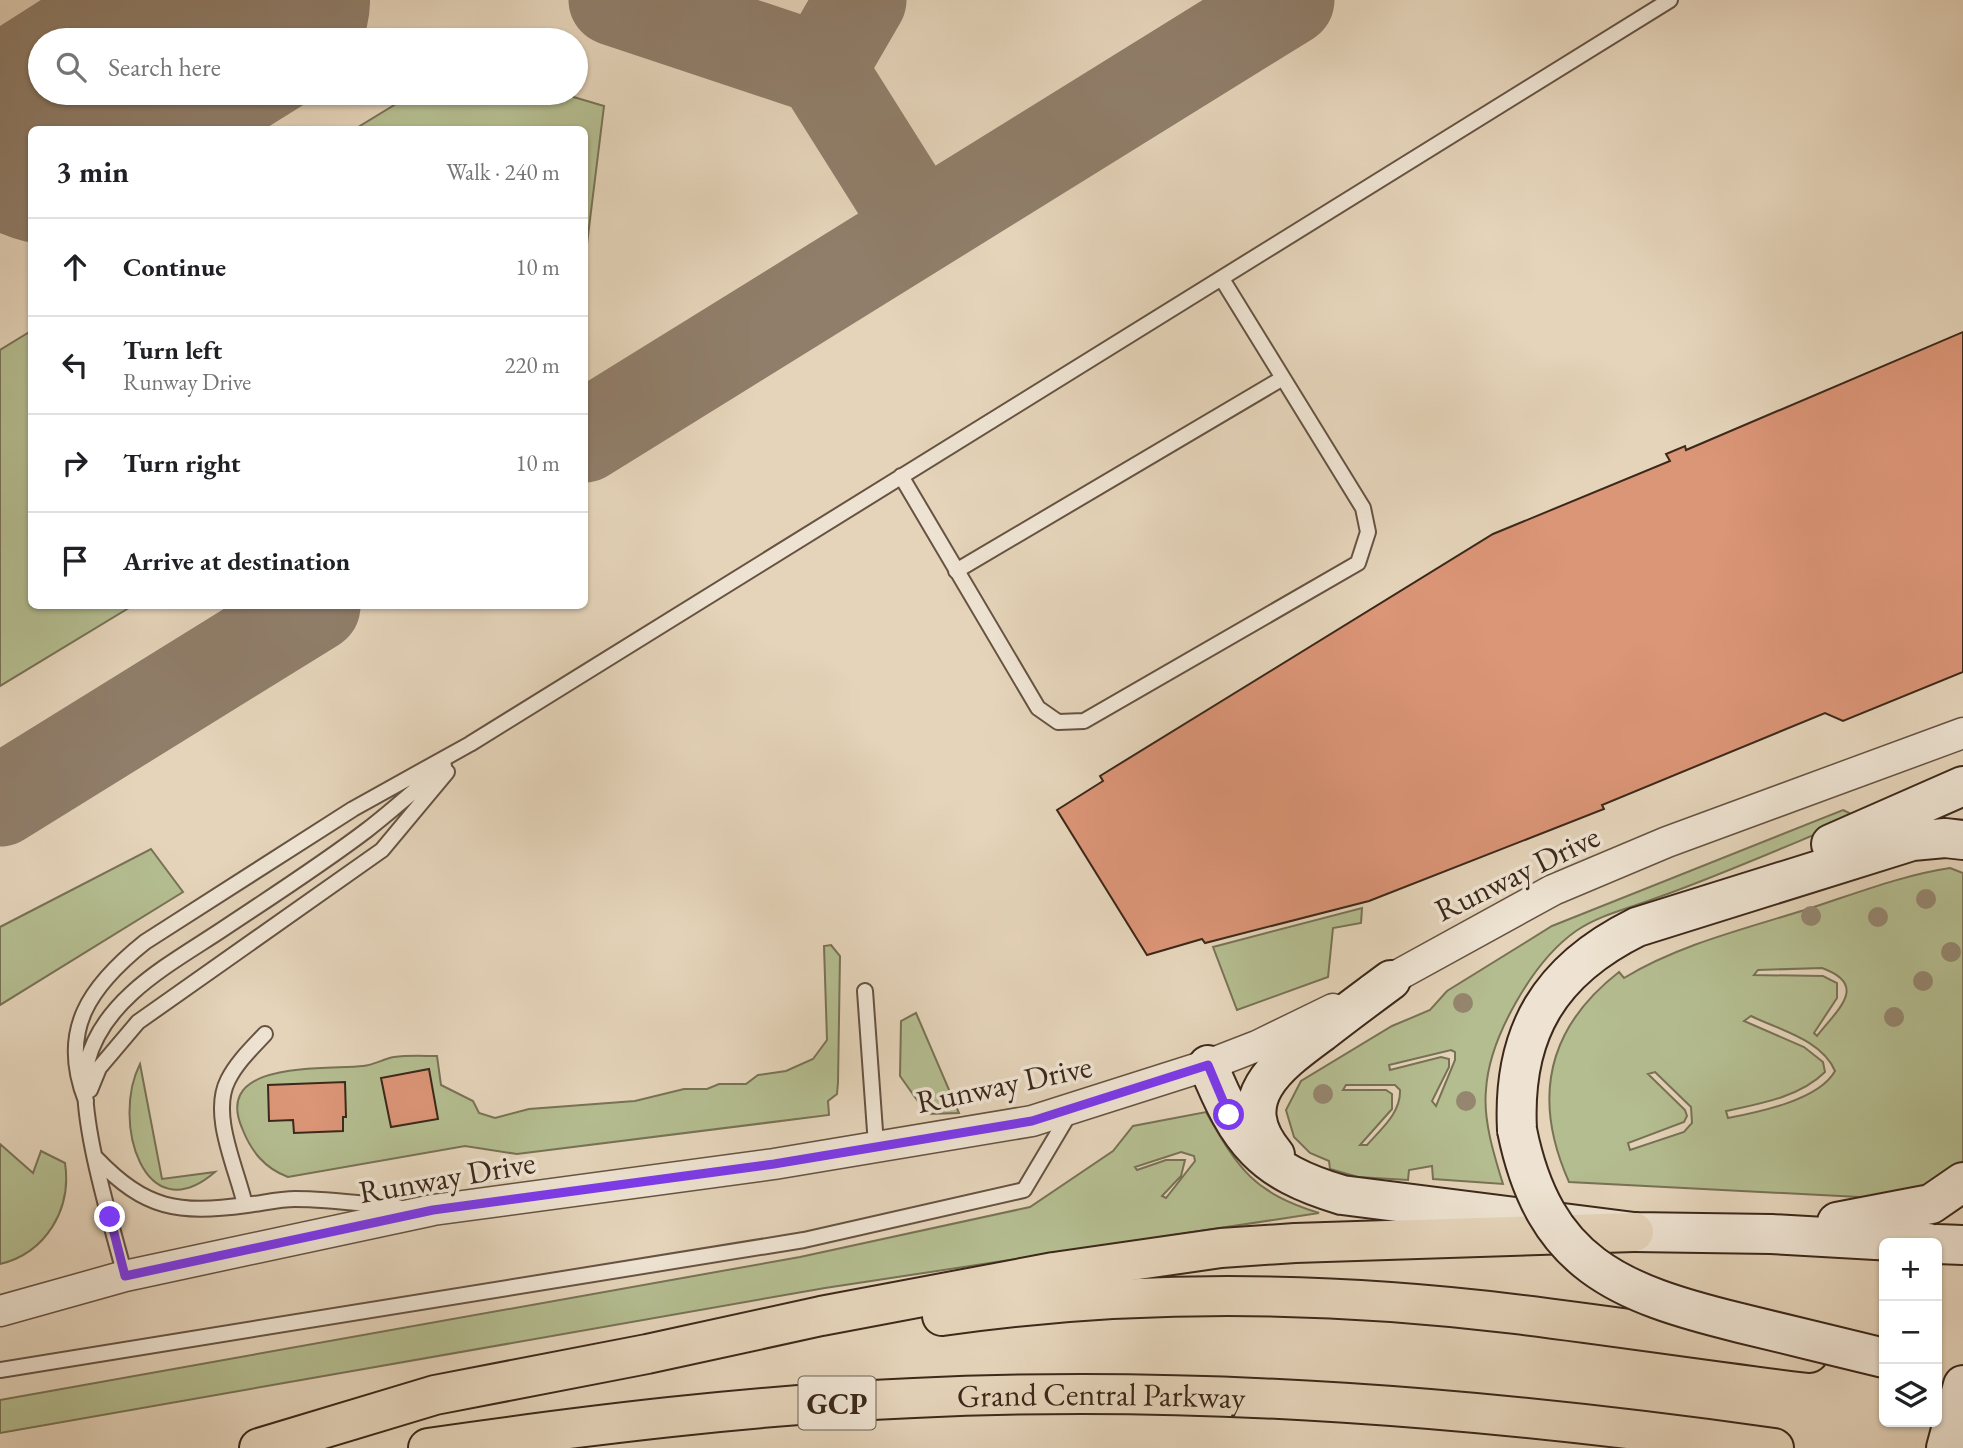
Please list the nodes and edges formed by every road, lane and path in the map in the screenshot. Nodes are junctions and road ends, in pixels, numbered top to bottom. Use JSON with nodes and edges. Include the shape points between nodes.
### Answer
{"nodes":[{"id":1,"x":1670,"y":0,"type":"edge"},
{"id":2,"x":1222,"y":279,"type":"junction"},
{"id":3,"x":1283,"y":378,"type":"junction"},
{"id":4,"x":901,"y":476,"type":"junction"},
{"id":5,"x":956,"y":571,"type":"junction"},
{"id":6,"x":1963,"y":733,"type":"edge"},
{"id":7,"x":470,"y":744,"type":"junction"},
{"id":8,"x":1963,"y":786,"type":"edge"},
{"id":9,"x":1963,"y":839,"type":"edge"},
{"id":10,"x":1720,"y":900,"type":"junction"},
{"id":11,"x":1391,"y":980,"type":"junction"},
{"id":12,"x":865,"y":991,"type":"dead end"},
{"id":13,"x":265,"y":1034,"type":"dead end"},
{"id":14,"x":1208,"y":1065,"type":"junction"},
{"id":15,"x":86,"y":1101,"type":"junction"},
{"id":16,"x":1072,"y":1110,"type":"junction"},
{"id":17,"x":876,"y":1145,"type":"junction"},
{"id":18,"x":95,"y":1157,"type":"junction"},
{"id":19,"x":1963,"y":1182,"type":"edge"},
{"id":20,"x":1304,"y":1183,"type":"junction"},
{"id":21,"x":245,"y":1205,"type":"junction"},
{"id":22,"x":433,"y":1210,"type":"junction"},
{"id":23,"x":1634,"y":1232,"type":"junction"},
{"id":24,"x":1771,"y":1234,"type":"junction"},
{"id":25,"x":1879,"y":1240,"type":"edge"},
{"id":26,"x":1942,"y":1244,"type":"edge"},
{"id":27,"x":1963,"y":1245,"type":"edge"},
{"id":28,"x":125,"y":1276,"type":"junction"},
{"id":29,"x":0,"y":1311,"type":"edge"},
{"id":30,"x":647,"y":1354,"type":"junction"},
{"id":31,"x":1879,"y":1359,"type":"edge"},
{"id":32,"x":1879,"y":1359,"type":"edge"},
{"id":33,"x":0,"y":1370,"type":"edge"},
{"id":34,"x":1942,"y":1371,"type":"edge"},
{"id":35,"x":1963,"y":1376,"type":"edge"},
{"id":36,"x":1963,"y":1385,"type":"edge"},
{"id":37,"x":259,"y":1448,"type":"edge"},
{"id":38,"x":428,"y":1448,"type":"edge"},
{"id":39,"x":1774,"y":1448,"type":"edge"},
{"id":40,"x":1946,"y":1448,"type":"edge"}],
"edges":[{"from":1,"to":2,"type":"lane"},
{"from":2,"to":3,"type":"lane"},
{"from":2,"to":4,"type":"lane"},
{"from":3,"to":5,"type":"lane"},
{"from":3,"to":5,"type":"lane","via":[[1363,508],[1368,532],[1357,563],[1084,721],[1058,722],[1038,708]]},
{"from":4,"to":5,"type":"lane"},
{"from":4,"to":7,"type":"lane"},
{"from":6,"to":11,"type":"street","name":"Runway Drive","via":[[1574,881],[1503,915]]},
{"from":7,"to":15,"type":"lane","via":[[382,850],[138,1022],[99,1068]]},
{"from":7,"to":15,"type":"lane","via":[[367,831],[160,969],[128,998],[97,1036],[87,1065]]},
{"from":7,"to":15,"type":"lane","via":[[353,809],[124,959],[100,985],[79,1021],[73,1052]]},
{"from":8,"to":10,"type":"main road"},
{"from":9,"to":10,"type":"main road","via":[[1912,841]]},
{"from":10,"to":31,"type":"main road","bridge":true,"via":[[1637,927],[1613,939],[1563,978],[1522,1052],[1515,1098],[1527,1176],[1546,1214],[1579,1255],[1624,1287],[1686,1310]]},
{"from":11,"to":14,"type":"street","name":"Runway Drive"},
{"from":11,"to":20,"type":"main road","via":[[1282,1062],[1263,1086],[1257,1102],[1260,1131],[1284,1166]]},
{"from":12,"to":17,"type":"lane"},
{"from":13,"to":21,"type":"lane","via":[[227,1081],[221,1106],[225,1138]]},
{"from":14,"to":16,"type":"street","name":"Runway Drive"},
{"from":14,"to":20,"type":"main road","via":[[1241,1134],[1268,1161]]},
{"from":15,"to":18,"type":"lane"},
{"from":16,"to":17,"type":"street","name":"Runway Drive","via":[[1032,1121]]},
{"from":16,"to":33,"type":"lane","via":[[1024,1190],[804,1240]]},
{"from":17,"to":22,"type":"street","name":"Runway Drive","via":[[774,1164]]},
{"from":18,"to":21,"type":"lane","via":[[114,1177],[158,1203],[184,1210]]},
{"from":18,"to":28,"type":"lane"},
{"from":19,"to":24,"type":"main road","via":[[1931,1205],[1910,1211]]},
{"from":20,"to":23,"type":"main road","via":[[1342,1195]]},
{"from":21,"to":22,"type":"lane","via":[[294,1199]]},
{"from":22,"to":28,"type":"street","name":"Runway Drive"},
{"from":23,"to":24,"type":"main road"},
{"from":23,"to":30,"type":"highway","via":[[1221,1248],[983,1284]]},
{"from":24,"to":25,"type":"main road"},
{"from":26,"to":27,"type":"main road"},
{"from":28,"to":29,"type":"street","name":"Runway Drive"},
{"from":30,"to":32,"type":"highway","via":[[972,1311],[1198,1297],[1359,1301],[1512,1314]]},
{"from":30,"to":37,"type":"highway","via":[[435,1395]]},
{"from":34,"to":35,"type":"main road"},
{"from":36,"to":40,"type":"main road"},
{"from":38,"to":39,"type":"highway","name":"Grand Central Parkway","number":"GCP","via":[[675,1416],[914,1398],[1035,1395],[1358,1404],[1596,1425]]}]}
